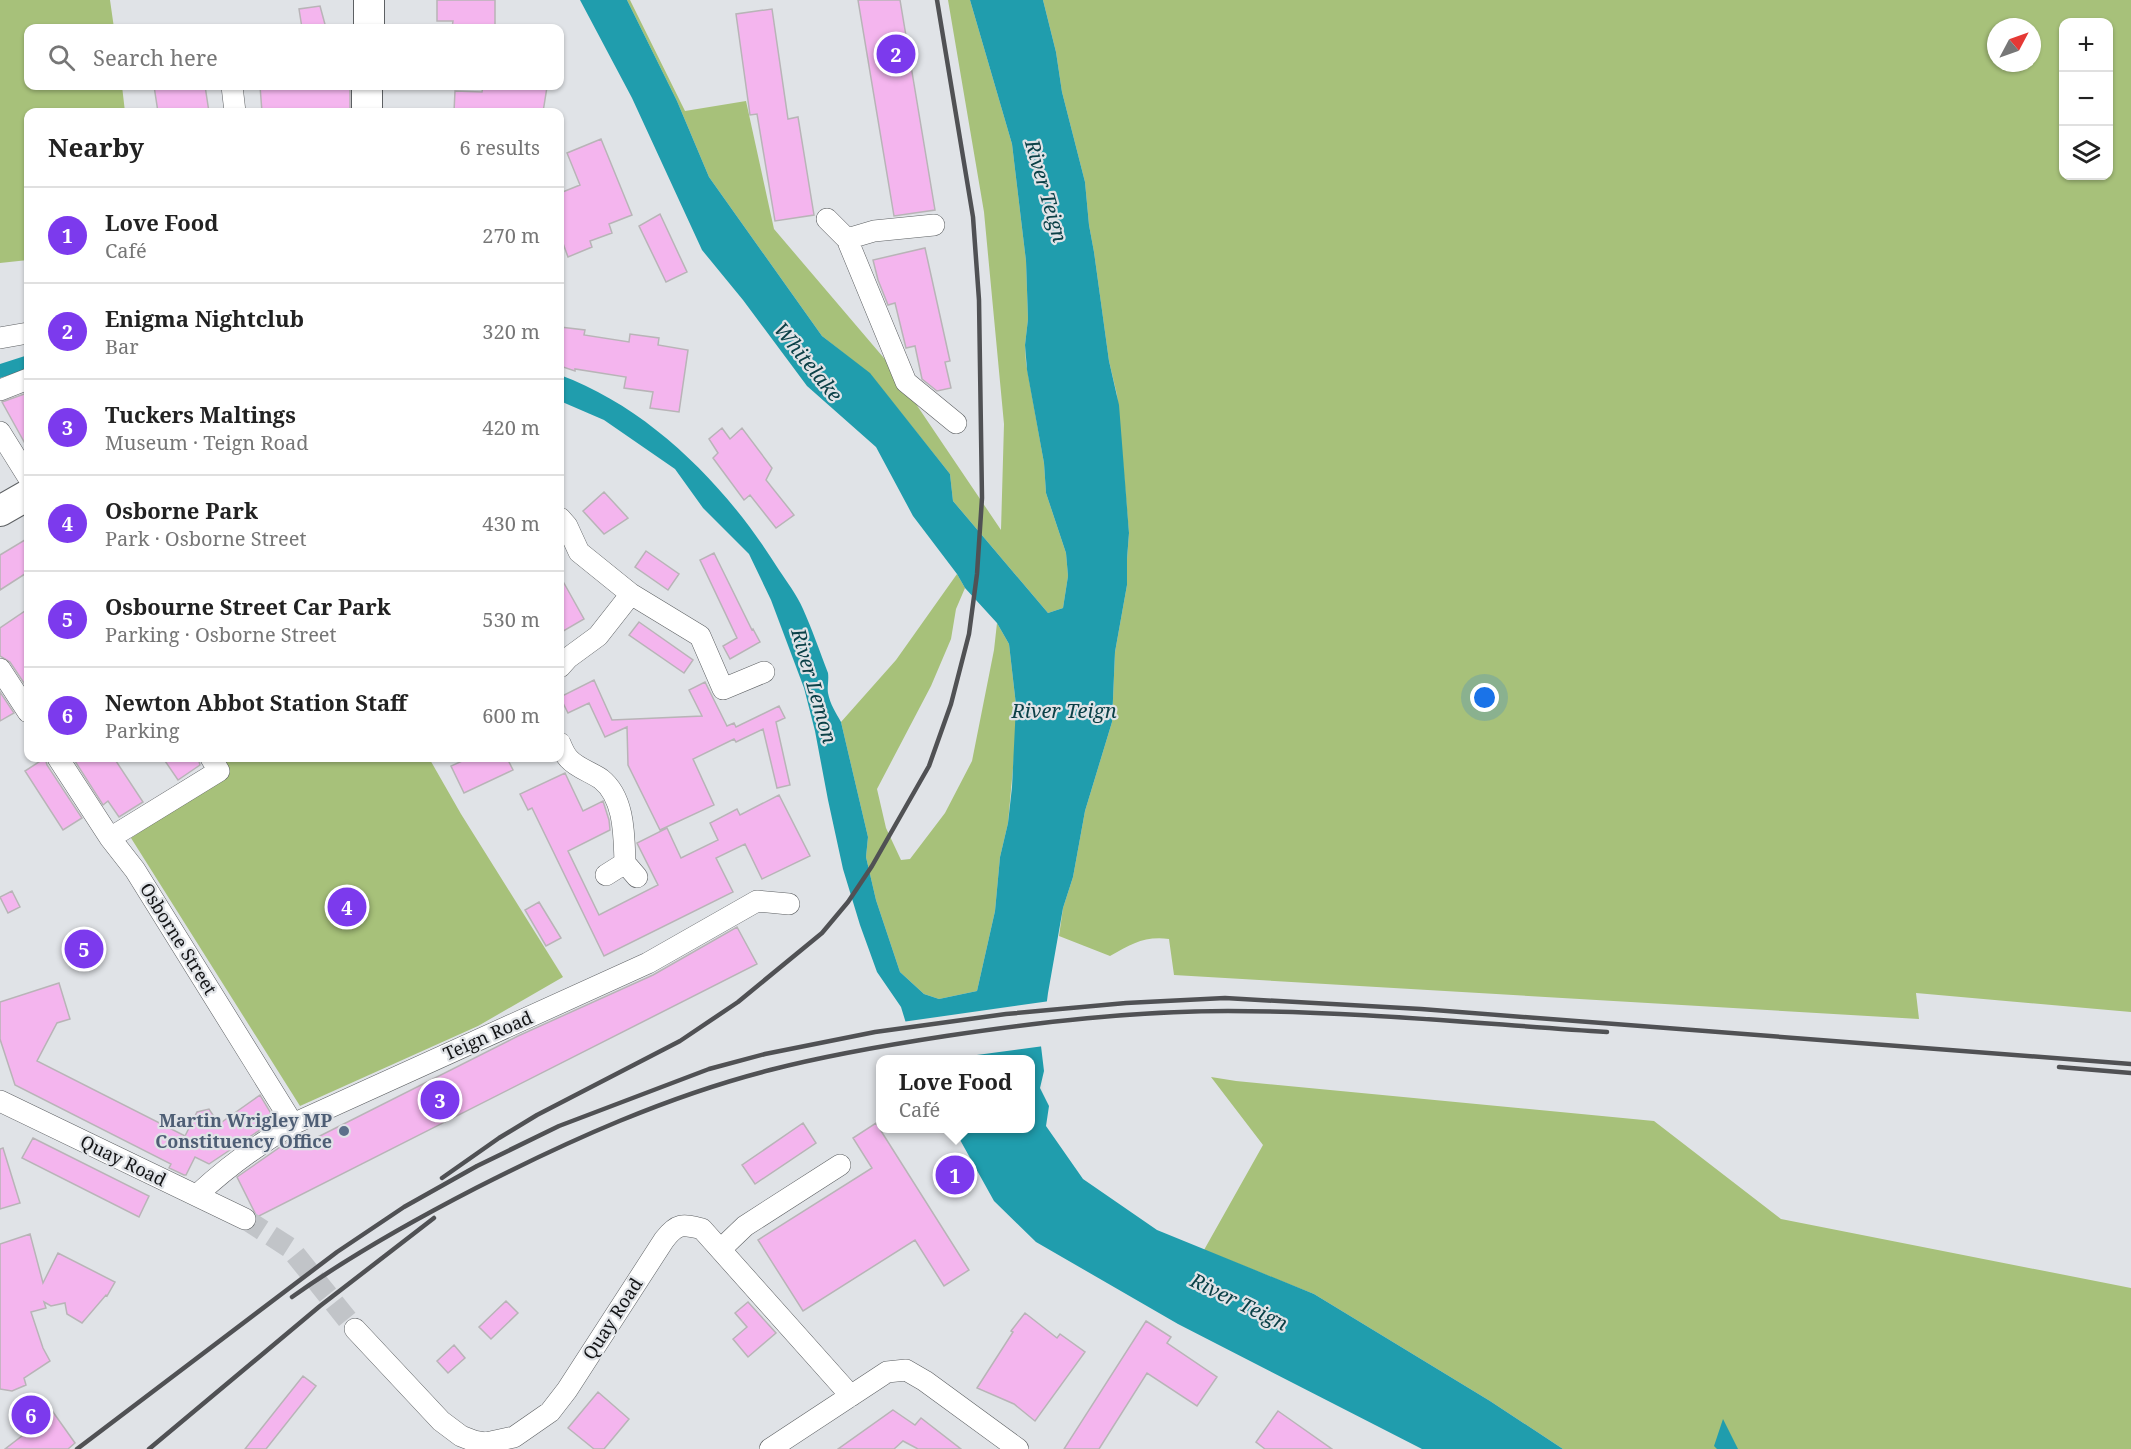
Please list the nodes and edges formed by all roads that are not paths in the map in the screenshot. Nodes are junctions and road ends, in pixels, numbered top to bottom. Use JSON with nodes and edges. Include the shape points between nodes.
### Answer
{"nodes":[{"id":1,"x":369,"y":0,"type":"edge"},
{"id":2,"x":369,"y":24,"type":"edge"},
{"id":3,"x":232,"y":90,"type":"edge"},
{"id":4,"x":367,"y":90,"type":"edge"},
{"id":5,"x":235,"y":108,"type":"edge"},
{"id":6,"x":367,"y":108,"type":"edge"},
{"id":7,"x":827,"y":219,"type":"dead end"},
{"id":8,"x":934,"y":225,"type":"dead end"},
{"id":9,"x":847,"y":239,"type":"junction"},
{"id":10,"x":24,"y":334,"type":"edge"},
{"id":11,"x":0,"y":338,"type":"edge"},
{"id":12,"x":24,"y":381,"type":"edge"},
{"id":13,"x":0,"y":390,"type":"edge"},
{"id":14,"x":956,"y":423,"type":"dead end"},
{"id":15,"x":0,"y":432,"type":"edge"},
{"id":16,"x":24,"y":471,"type":"edge"},
{"id":17,"x":24,"y":497,"type":"edge"},
{"id":18,"x":0,"y":511,"type":"edge"},
{"id":19,"x":564,"y":523,"type":"edge"},
{"id":20,"x":632,"y":594,"type":"junction"},
{"id":21,"x":564,"y":662,"type":"edge"},
{"id":22,"x":0,"y":669,"type":"edge"},
{"id":23,"x":764,"y":672,"type":"dead end"},
{"id":24,"x":24,"y":706,"type":"edge"},
{"id":25,"x":564,"y":750,"type":"edge"},
{"id":26,"x":61,"y":762,"type":"edge"},
{"id":27,"x":213,"y":762,"type":"edge"},
{"id":28,"x":110,"y":838,"type":"junction"},
{"id":29,"x":606,"y":875,"type":"dead end"},
{"id":30,"x":789,"y":904,"type":"dead end"},
{"id":31,"x":0,"y":1101,"type":"edge"},
{"id":32,"x":293,"y":1124,"type":"junction"},
{"id":33,"x":840,"y":1165,"type":"dead end"},
{"id":34,"x":197,"y":1195,"type":"junction"},
{"id":35,"x":245,"y":1220,"type":"tunnel mouth"},
{"id":36,"x":721,"y":1249,"type":"junction"},
{"id":37,"x":355,"y":1329,"type":"tunnel mouth"},
{"id":38,"x":851,"y":1396,"type":"junction"},
{"id":39,"x":770,"y":1449,"type":"edge"},
{"id":40,"x":1018,"y":1449,"type":"edge"}],
"edges":[{"from":1,"to":2,"type":"main road"},
{"from":3,"to":5,"type":"street"},
{"from":4,"to":6,"type":"main road"},
{"from":7,"to":9,"type":"street"},
{"from":8,"to":9,"type":"street","via":[[874,231]]},
{"from":9,"to":14,"type":"street","via":[[906,382]]},
{"from":10,"to":11,"type":"street"},
{"from":12,"to":13,"type":"street"},
{"from":15,"to":16,"type":"street"},
{"from":17,"to":18,"type":"main road"},
{"from":19,"to":20,"type":"street","via":[[579,552]]},
{"from":20,"to":21,"type":"street","via":[[598,636]]},
{"from":20,"to":23,"type":"street","via":[[700,636],[723,689]]},
{"from":22,"to":24,"type":"street"},
{"from":25,"to":29,"type":"street","via":[[569,759],[603,780],[619,810],[631,870]]},
{"from":26,"to":28,"type":"street","name":"Osborne Street"},
{"from":27,"to":28,"type":"street","via":[[219,771]]},
{"from":28,"to":32,"type":"street","name":"Osborne Street","via":[[135,870]]},
{"from":30,"to":32,"type":"street","name":"Teign Road","via":[[757,902],[648,963]]},
{"from":31,"to":34,"type":"street","name":"Quay Road"},
{"from":32,"to":34,"type":"street","name":"Teign Road","via":[[260,1143]]},
{"from":33,"to":36,"type":"street","via":[[745,1226]]},
{"from":34,"to":35,"type":"street","name":"Quay Road"},
{"from":36,"to":37,"type":"street","name":"Quay Road","via":[[702,1229],[683,1225],[672,1229],[567,1390],[550,1412],[514,1437],[486,1443],[461,1436],[441,1421]]},
{"from":36,"to":38,"type":"street","name":"Quay Road"},
{"from":38,"to":39,"type":"street"},
{"from":38,"to":40,"type":"street","via":[[887,1372],[906,1370]]}]}
